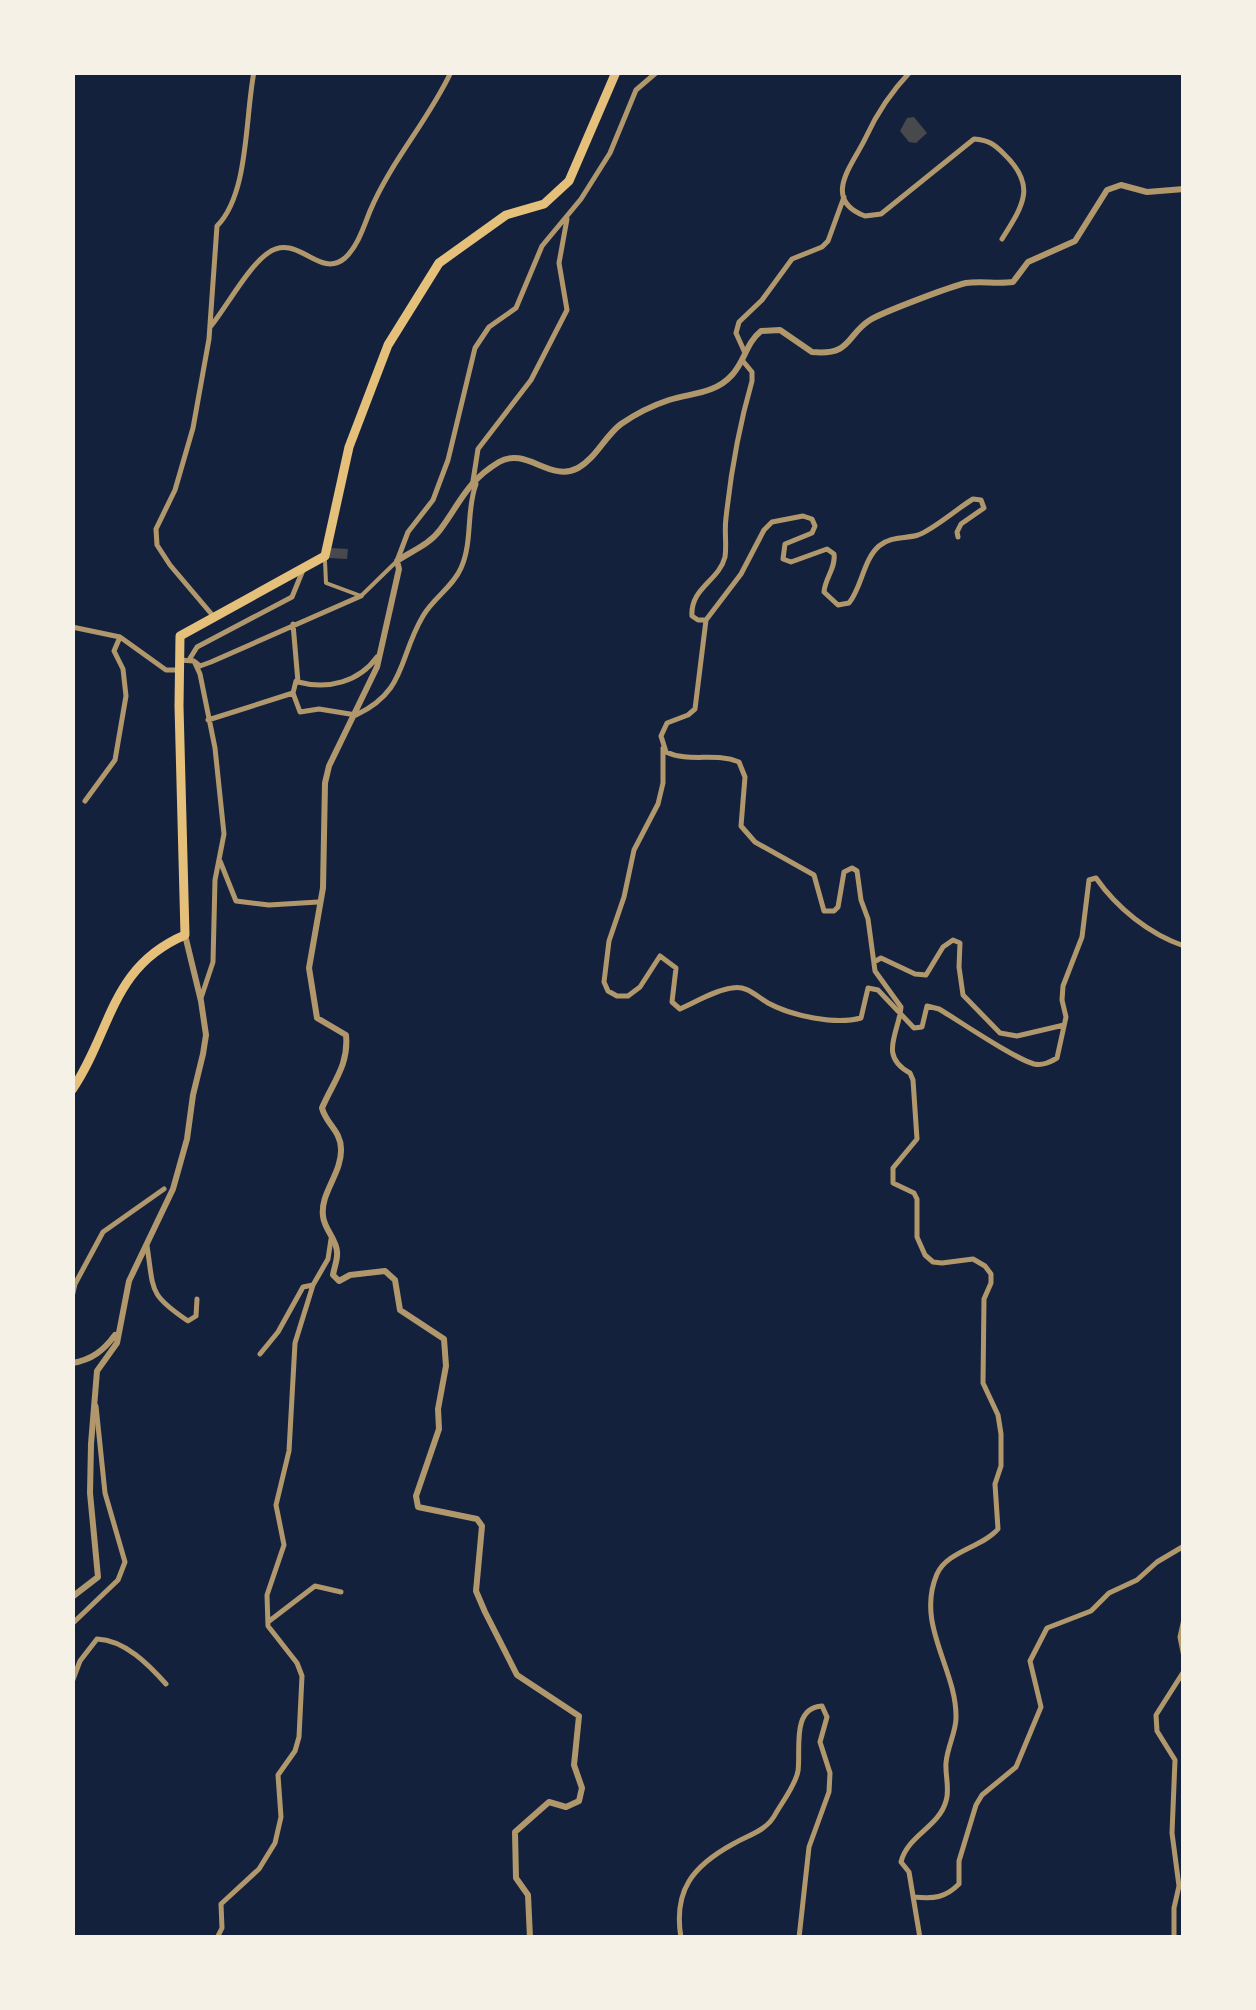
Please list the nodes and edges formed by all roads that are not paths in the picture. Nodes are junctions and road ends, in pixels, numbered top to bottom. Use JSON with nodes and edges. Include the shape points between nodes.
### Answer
{"nodes":[{"id":1,"x":254,"y":72,"type":"edge"},
{"id":2,"x":451,"y":72,"type":"edge"},
{"id":3,"x":616,"y":72,"type":"edge"},
{"id":4,"x":657,"y":72,"type":"edge"},
{"id":5,"x":910,"y":72,"type":"edge"},
{"id":6,"x":1184,"y":189,"type":"edge"},
{"id":7,"x":844,"y":197,"type":"junction"},
{"id":8,"x":569,"y":215,"type":"junction"},
{"id":9,"x":1002,"y":239,"type":"dead end"},
{"id":10,"x":210,"y":328,"type":"junction"},
{"id":11,"x":743,"y":356,"type":"junction"},
{"id":12,"x":477,"y":479,"type":"junction"},
{"id":13,"x":958,"y":537,"type":"dead end"},
{"id":14,"x":324,"y":556,"type":"junction"},
{"id":15,"x":397,"y":561,"type":"junction"},
{"id":16,"x":304,"y":567,"type":"junction"},
{"id":17,"x":361,"y":596,"type":"junction"},
{"id":18,"x":214,"y":617,"type":"junction"},
{"id":19,"x":706,"y":620,"type":"junction"},
{"id":20,"x":293,"y":624,"type":"junction"},
{"id":21,"x":72,"y":627,"type":"edge"},
{"id":22,"x":120,"y":637,"type":"junction"},
{"id":23,"x":382,"y":650,"type":"junction"},
{"id":24,"x":185,"y":663,"type":"junction"},
{"id":25,"x":296,"y":679,"type":"junction"},
{"id":26,"x":293,"y":693,"type":"junction"},
{"id":27,"x":356,"y":715,"type":"junction"},
{"id":28,"x":208,"y":720,"type":"junction"},
{"id":29,"x":662,"y":745,"type":"junction"},
{"id":30,"x":86,"y":801,"type":"dead end"},
{"id":31,"x":219,"y":860,"type":"junction"},
{"id":32,"x":318,"y":902,"type":"junction"},
{"id":33,"x":185,"y":935,"type":"junction"},
{"id":34,"x":1184,"y":946,"type":"edge"},
{"id":35,"x":874,"y":962,"type":"junction"},
{"id":36,"x":200,"y":1001,"type":"junction"},
{"id":37,"x":901,"y":1014,"type":"junction"},
{"id":38,"x":1065,"y":1024,"type":"junction"},
{"id":39,"x":72,"y":1090,"type":"edge"},
{"id":40,"x":164,"y":1188,"type":"dead end"},
{"id":41,"x":331,"y":1239,"type":"junction"},
{"id":42,"x":147,"y":1242,"type":"junction"},
{"id":43,"x":313,"y":1285,"type":"junction"},
{"id":44,"x":72,"y":1297,"type":"edge"},
{"id":45,"x":197,"y":1299,"type":"dead end"},
{"id":46,"x":119,"y":1330,"type":"junction"},
{"id":47,"x":260,"y":1354,"type":"dead end"},
{"id":48,"x":72,"y":1363,"type":"edge"},
{"id":49,"x":94,"y":1393,"type":"junction"},
{"id":50,"x":1184,"y":1546,"type":"edge"},
{"id":51,"x":341,"y":1592,"type":"dead end"},
{"id":52,"x":72,"y":1596,"type":"edge"},
{"id":53,"x":1184,"y":1619,"type":"edge"},
{"id":54,"x":268,"y":1622,"type":"junction"},
{"id":55,"x":72,"y":1624,"type":"edge"},
{"id":56,"x":1184,"y":1658,"type":"edge"},
{"id":57,"x":1184,"y":1672,"type":"edge"},
{"id":58,"x":72,"y":1682,"type":"edge"},
{"id":59,"x":166,"y":1684,"type":"dead end"},
{"id":60,"x":914,"y":1897,"type":"junction"},
{"id":61,"x":218,"y":1938,"type":"edge"},
{"id":62,"x":530,"y":1938,"type":"edge"},
{"id":63,"x":681,"y":1938,"type":"edge"},
{"id":64,"x":799,"y":1938,"type":"edge"},
{"id":65,"x":920,"y":1938,"type":"edge"},
{"id":66,"x":1174,"y":1938,"type":"edge"}],
"edges":[{"from":1,"to":10,"type":"street","via":[[240,176],[228,215],[217,226]]},
{"from":2,"to":10,"type":"street","via":[[394,162],[346,258],[322,263],[290,246],[268,253]]},
{"from":3,"to":14,"type":"main road","via":[[569,181],[544,204],[506,215],[440,263],[388,345],[348,447]]},
{"from":4,"to":8,"type":"street","via":[[636,90],[610,153]]},
{"from":5,"to":7,"type":"street","via":[[880,107],[848,166]]},
{"from":6,"to":11,"type":"street","via":[[1107,190],[1075,241],[1028,262],[1013,282],[966,283],[881,315],[839,349],[812,352],[770,330],[754,337]]},
{"from":7,"to":9,"type":"street","via":[[854,212],[881,214],[974,140],[984,140],[1019,167],[1025,182]]},
{"from":7,"to":11,"type":"street","via":[[828,241],[792,260],[737,326]]},
{"from":8,"to":12,"type":"street","via":[[559,263],[567,310],[531,380],[478,449]]},
{"from":8,"to":15,"type":"street","via":[[542,246],[516,308],[489,327],[475,348],[448,460]]},
{"from":10,"to":18,"type":"street","via":[[193,428],[176,490],[156,529],[157,545]]},
{"from":11,"to":12,"type":"street","via":[[720,384],[621,424],[576,469],[560,472],[517,456]]},
{"from":11,"to":19,"type":"street","via":[[752,380],[737,435],[725,555],[691,606],[692,616]]},
{"from":12,"to":15,"type":"street","via":[[439,532]]},
{"from":12,"to":27,"type":"street","via":[[461,569],[425,612],[397,682],[378,704]]},
{"from":13,"to":19,"type":"street","via":[[962,524],[984,508],[981,500],[919,535],[879,546],[857,593],[838,606],[824,592],[835,564],[827,548],[783,559],[785,544],[812,533],[812,518],[772,522]]},
{"from":14,"to":16,"type":"main road"},
{"from":14,"to":17,"type":"street","via":[[326,583]]},
{"from":15,"to":17,"type":"street"},
{"from":15,"to":23,"type":"street"},
{"from":16,"to":18,"type":"main road"},
{"from":16,"to":24,"type":"street","via":[[292,596],[197,647]]},
{"from":17,"to":20,"type":"street"},
{"from":18,"to":24,"type":"main road","via":[[180,636]]},
{"from":19,"to":29,"type":"street","via":[[694,709],[666,722]]},
{"from":20,"to":24,"type":"street","via":[[200,666]]},
{"from":20,"to":25,"type":"street"},
{"from":21,"to":22,"type":"street"},
{"from":22,"to":24,"type":"street","via":[[166,670]]},
{"from":22,"to":30,"type":"street","via":[[114,651],[126,696],[115,760]]},
{"from":23,"to":25,"type":"street","via":[[351,680],[312,686]]},
{"from":23,"to":27,"type":"street"},
{"from":24,"to":28,"type":"street","via":[[200,674]]},
{"from":24,"to":33,"type":"main road"},
{"from":25,"to":26,"type":"street"},
{"from":26,"to":27,"type":"street","via":[[300,712]]},
{"from":26,"to":28,"type":"street"},
{"from":27,"to":32,"type":"street","via":[[325,782]]},
{"from":28,"to":31,"type":"street","via":[[222,804]]},
{"from":29,"to":35,"type":"street","via":[[675,756],[739,762],[745,777],[741,826],[755,842],[814,875],[824,911],[838,907],[844,872],[856,871]]},
{"from":29,"to":37,"type":"street","via":[[658,804],[634,850],[609,941],[608,991],[628,996],[660,956],[676,968],[672,1002],[680,1008],[745,988],[787,1012],[849,1021],[861,1018],[868,988]]},
{"from":31,"to":32,"type":"street","via":[[236,900]]},
{"from":31,"to":36,"type":"street","via":[[214,962]]},
{"from":32,"to":41,"type":"street","via":[[310,968],[317,1018],[346,1035],[348,1051],[322,1108],[342,1146],[322,1216]]},
{"from":33,"to":36,"type":"street"},
{"from":33,"to":39,"type":"main road","via":[[161,948],[120,990]]},
{"from":34,"to":38,"type":"street","via":[[1146,927],[1096,878],[1088,880],[1082,936],[1064,986]]},
{"from":35,"to":37,"type":"street"},
{"from":35,"to":38,"type":"street","via":[[881,958],[926,975],[953,940],[960,943],[963,995],[1000,1034]]},
{"from":36,"to":42,"type":"street","via":[[206,1035],[187,1139]]},
{"from":37,"to":38,"type":"street","via":[[914,1028],[922,1027],[927,1006],[940,1009],[1034,1064],[1057,1058]]},
{"from":37,"to":60,"type":"street","via":[[894,1059],[913,1080],[918,1128],[912,1148],[893,1168],[893,1184],[917,1199],[916,1236],[925,1255],[942,1263],[973,1259],[991,1274],[984,1299],[983,1383],[1001,1434],[994,1484],[998,1528],[937,1573],[930,1600],[957,1720],[948,1744],[948,1797],[901,1862]]},
{"from":40,"to":44,"type":"street","via":[[103,1232]]},
{"from":41,"to":43,"type":"street"},
{"from":41,"to":62,"type":"street","via":[[339,1281],[385,1271],[394,1280],[400,1310],[444,1338],[438,1429],[418,1507],[476,1519],[482,1526],[476,1592],[484,1612],[518,1675],[579,1716],[579,1801],[566,1807],[549,1802],[514,1832]]},
{"from":42,"to":45,"type":"street","via":[[157,1299],[188,1322],[196,1316]]},
{"from":42,"to":46,"type":"street","via":[[129,1281]]},
{"from":43,"to":47,"type":"street","via":[[303,1287]]},
{"from":43,"to":54,"type":"street","via":[[294,1353],[289,1451],[276,1504],[284,1545],[268,1595]]},
{"from":46,"to":48,"type":"street","via":[[100,1352]]},
{"from":46,"to":49,"type":"street","via":[[97,1371]]},
{"from":49,"to":52,"type":"street","via":[[90,1494],[98,1576]]},
{"from":49,"to":55,"type":"street","via":[[105,1493],[125,1562],[118,1580]]},
{"from":50,"to":60,"type":"street","via":[[1092,1612],[1048,1628],[1030,1661],[1040,1707],[1016,1767],[976,1804],[958,1884],[948,1895]]},
{"from":51,"to":54,"type":"street","via":[[315,1586]]},
{"from":53,"to":56,"type":"street"},
{"from":54,"to":61,"type":"street","via":[[302,1676],[299,1737],[278,1775],[275,1843],[259,1869],[221,1904]]},
{"from":57,"to":66,"type":"street","via":[[1156,1715],[1157,1731],[1176,1760]]},
{"from":58,"to":59,"type":"street","via":[[98,1639],[147,1663]]},
{"from":60,"to":65,"type":"street"},
{"from":63,"to":64,"type":"street","via":[[682,1888],[703,1864],[769,1824],[798,1775],[804,1714],[822,1706],[829,1792],[808,1847]]}]}
